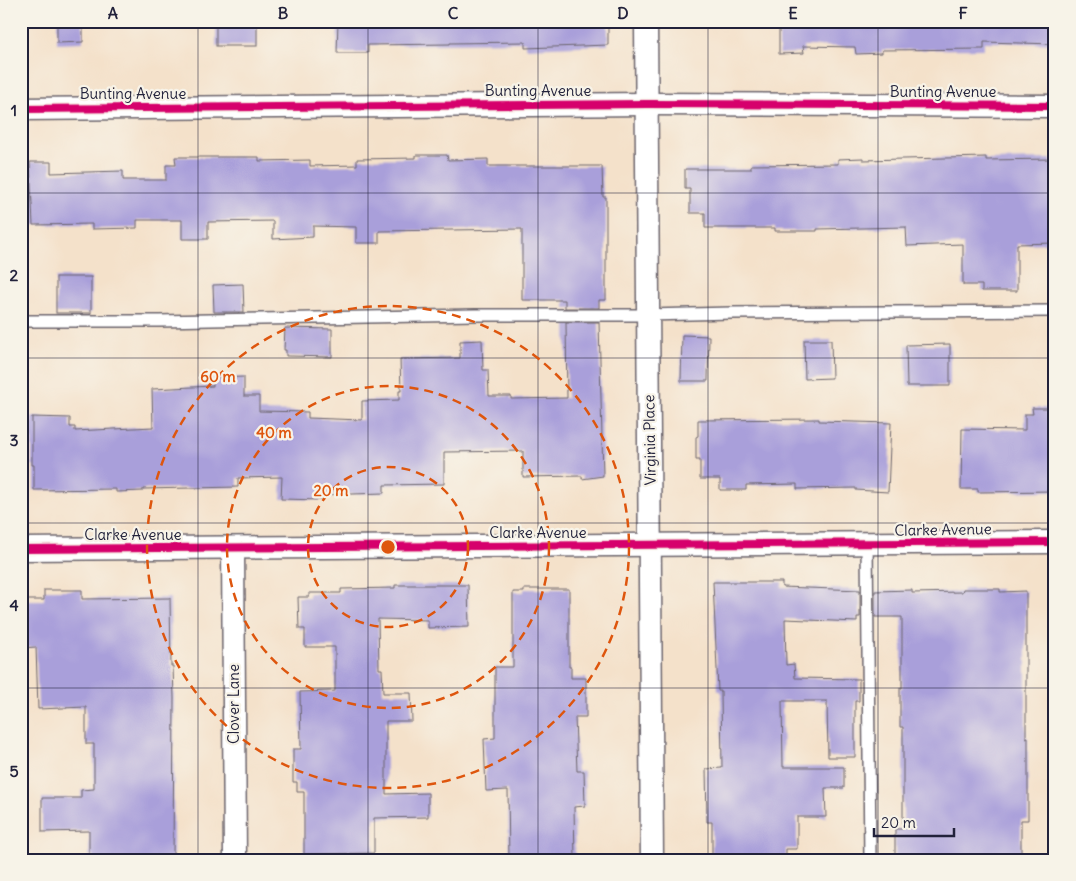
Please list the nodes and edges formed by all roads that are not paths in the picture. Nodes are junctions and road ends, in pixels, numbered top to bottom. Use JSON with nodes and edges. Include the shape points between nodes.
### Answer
{"nodes":[{"id":1,"x":646,"y":21,"type":"edge"},
{"id":2,"x":647,"y":104,"type":"junction"},
{"id":3,"x":1055,"y":106,"type":"edge"},
{"id":4,"x":21,"y":109,"type":"edge"},
{"id":5,"x":1055,"y":311,"type":"edge"},
{"id":6,"x":648,"y":315,"type":"junction"},
{"id":7,"x":21,"y":321,"type":"edge"},
{"id":8,"x":1055,"y":542,"type":"edge"},
{"id":9,"x":867,"y":544,"type":"junction"},
{"id":10,"x":650,"y":546,"type":"junction"},
{"id":11,"x":233,"y":548,"type":"junction"},
{"id":12,"x":21,"y":549,"type":"edge"},
{"id":13,"x":235,"y":860,"type":"edge"},
{"id":14,"x":652,"y":860,"type":"edge"},
{"id":15,"x":870,"y":860,"type":"edge"}],
"edges":[{"from":1,"to":2,"type":"street","name":"Virginia Place"},
{"from":2,"to":3,"type":"street","name":"Bunting Avenue"},
{"from":2,"to":4,"type":"street","name":"Bunting Avenue"},
{"from":2,"to":6,"type":"street","name":"Virginia Place"},
{"from":5,"to":6,"type":"lane"},
{"from":6,"to":7,"type":"lane"},
{"from":6,"to":10,"type":"street","name":"Virginia Place"},
{"from":8,"to":9,"type":"street","name":"Clarke Avenue"},
{"from":9,"to":10,"type":"street","name":"Clarke Avenue"},
{"from":9,"to":15,"type":"lane"},
{"from":10,"to":11,"type":"street","name":"Clarke Avenue"},
{"from":10,"to":14,"type":"street","name":"Virginia Place"},
{"from":11,"to":12,"type":"street","name":"Clarke Avenue"},
{"from":11,"to":13,"type":"street","name":"Clover Lane"}]}
